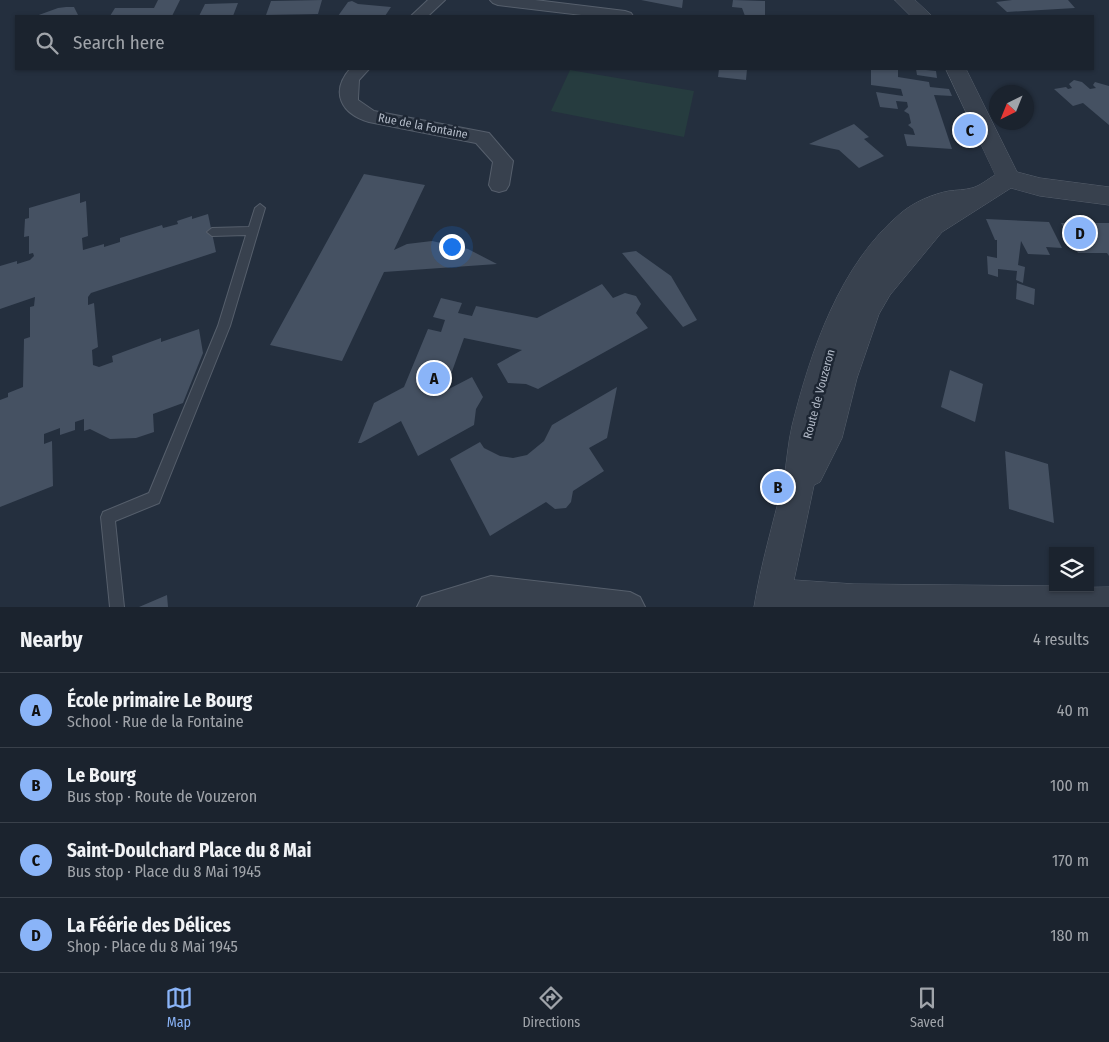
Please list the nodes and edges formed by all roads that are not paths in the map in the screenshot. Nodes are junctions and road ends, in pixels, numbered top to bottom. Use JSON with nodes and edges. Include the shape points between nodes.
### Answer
{"nodes":[{"id":1,"x":437,"y":0,"type":"edge"},
{"id":2,"x":498,"y":0,"type":"edge"},
{"id":3,"x":904,"y":0,"type":"edge"},
{"id":4,"x":420,"y":15,"type":"edge"},
{"id":5,"x":617,"y":15,"type":"edge"},
{"id":6,"x":921,"y":15,"type":"edge"},
{"id":7,"x":359,"y":70,"type":"edge"},
{"id":8,"x":956,"y":70,"type":"edge"},
{"id":9,"x":1008,"y":178,"type":"junction"},
{"id":10,"x":499,"y":185,"type":"dead end"},
{"id":11,"x":1109,"y":196,"type":"edge"},
{"id":12,"x":260,"y":208,"type":"dead end"},
{"id":13,"x":253,"y":231,"type":"junction"},
{"id":14,"x":212,"y":232,"type":"dead end"},
{"id":15,"x":772,"y":602,"type":"edge"},
{"id":16,"x":1109,"y":605,"type":"edge"},
{"id":17,"x":117,"y":607,"type":"edge"},
{"id":18,"x":432,"y":607,"type":"edge"},
{"id":19,"x":630,"y":607,"type":"edge"}],
"edges":[{"from":1,"to":4,"type":"street"},
{"from":2,"to":5,"type":"street"},
{"from":3,"to":6,"type":"street"},
{"from":7,"to":10,"type":"street","name":"Rue de la Fontaine","via":[[351,76],[347,90],[350,103],[369,116],[482,138],[503,160]]},
{"from":8,"to":9,"type":"street"},
{"from":9,"to":11,"type":"street","via":[[1040,187]]},
{"from":9,"to":15,"type":"street","name":"Route de Vouzeron","via":[[933,225],[871,283],[851,296],[829,353],[808,425]]},
{"from":12,"to":13,"type":"lane"},
{"from":13,"to":14,"type":"lane"},
{"from":13,"to":17,"type":"lane","via":[[224,326],[154,498],[108,517]]},
{"from":15,"to":16,"type":"street"},
{"from":18,"to":19,"type":"street","via":[[491,591]]}]}
